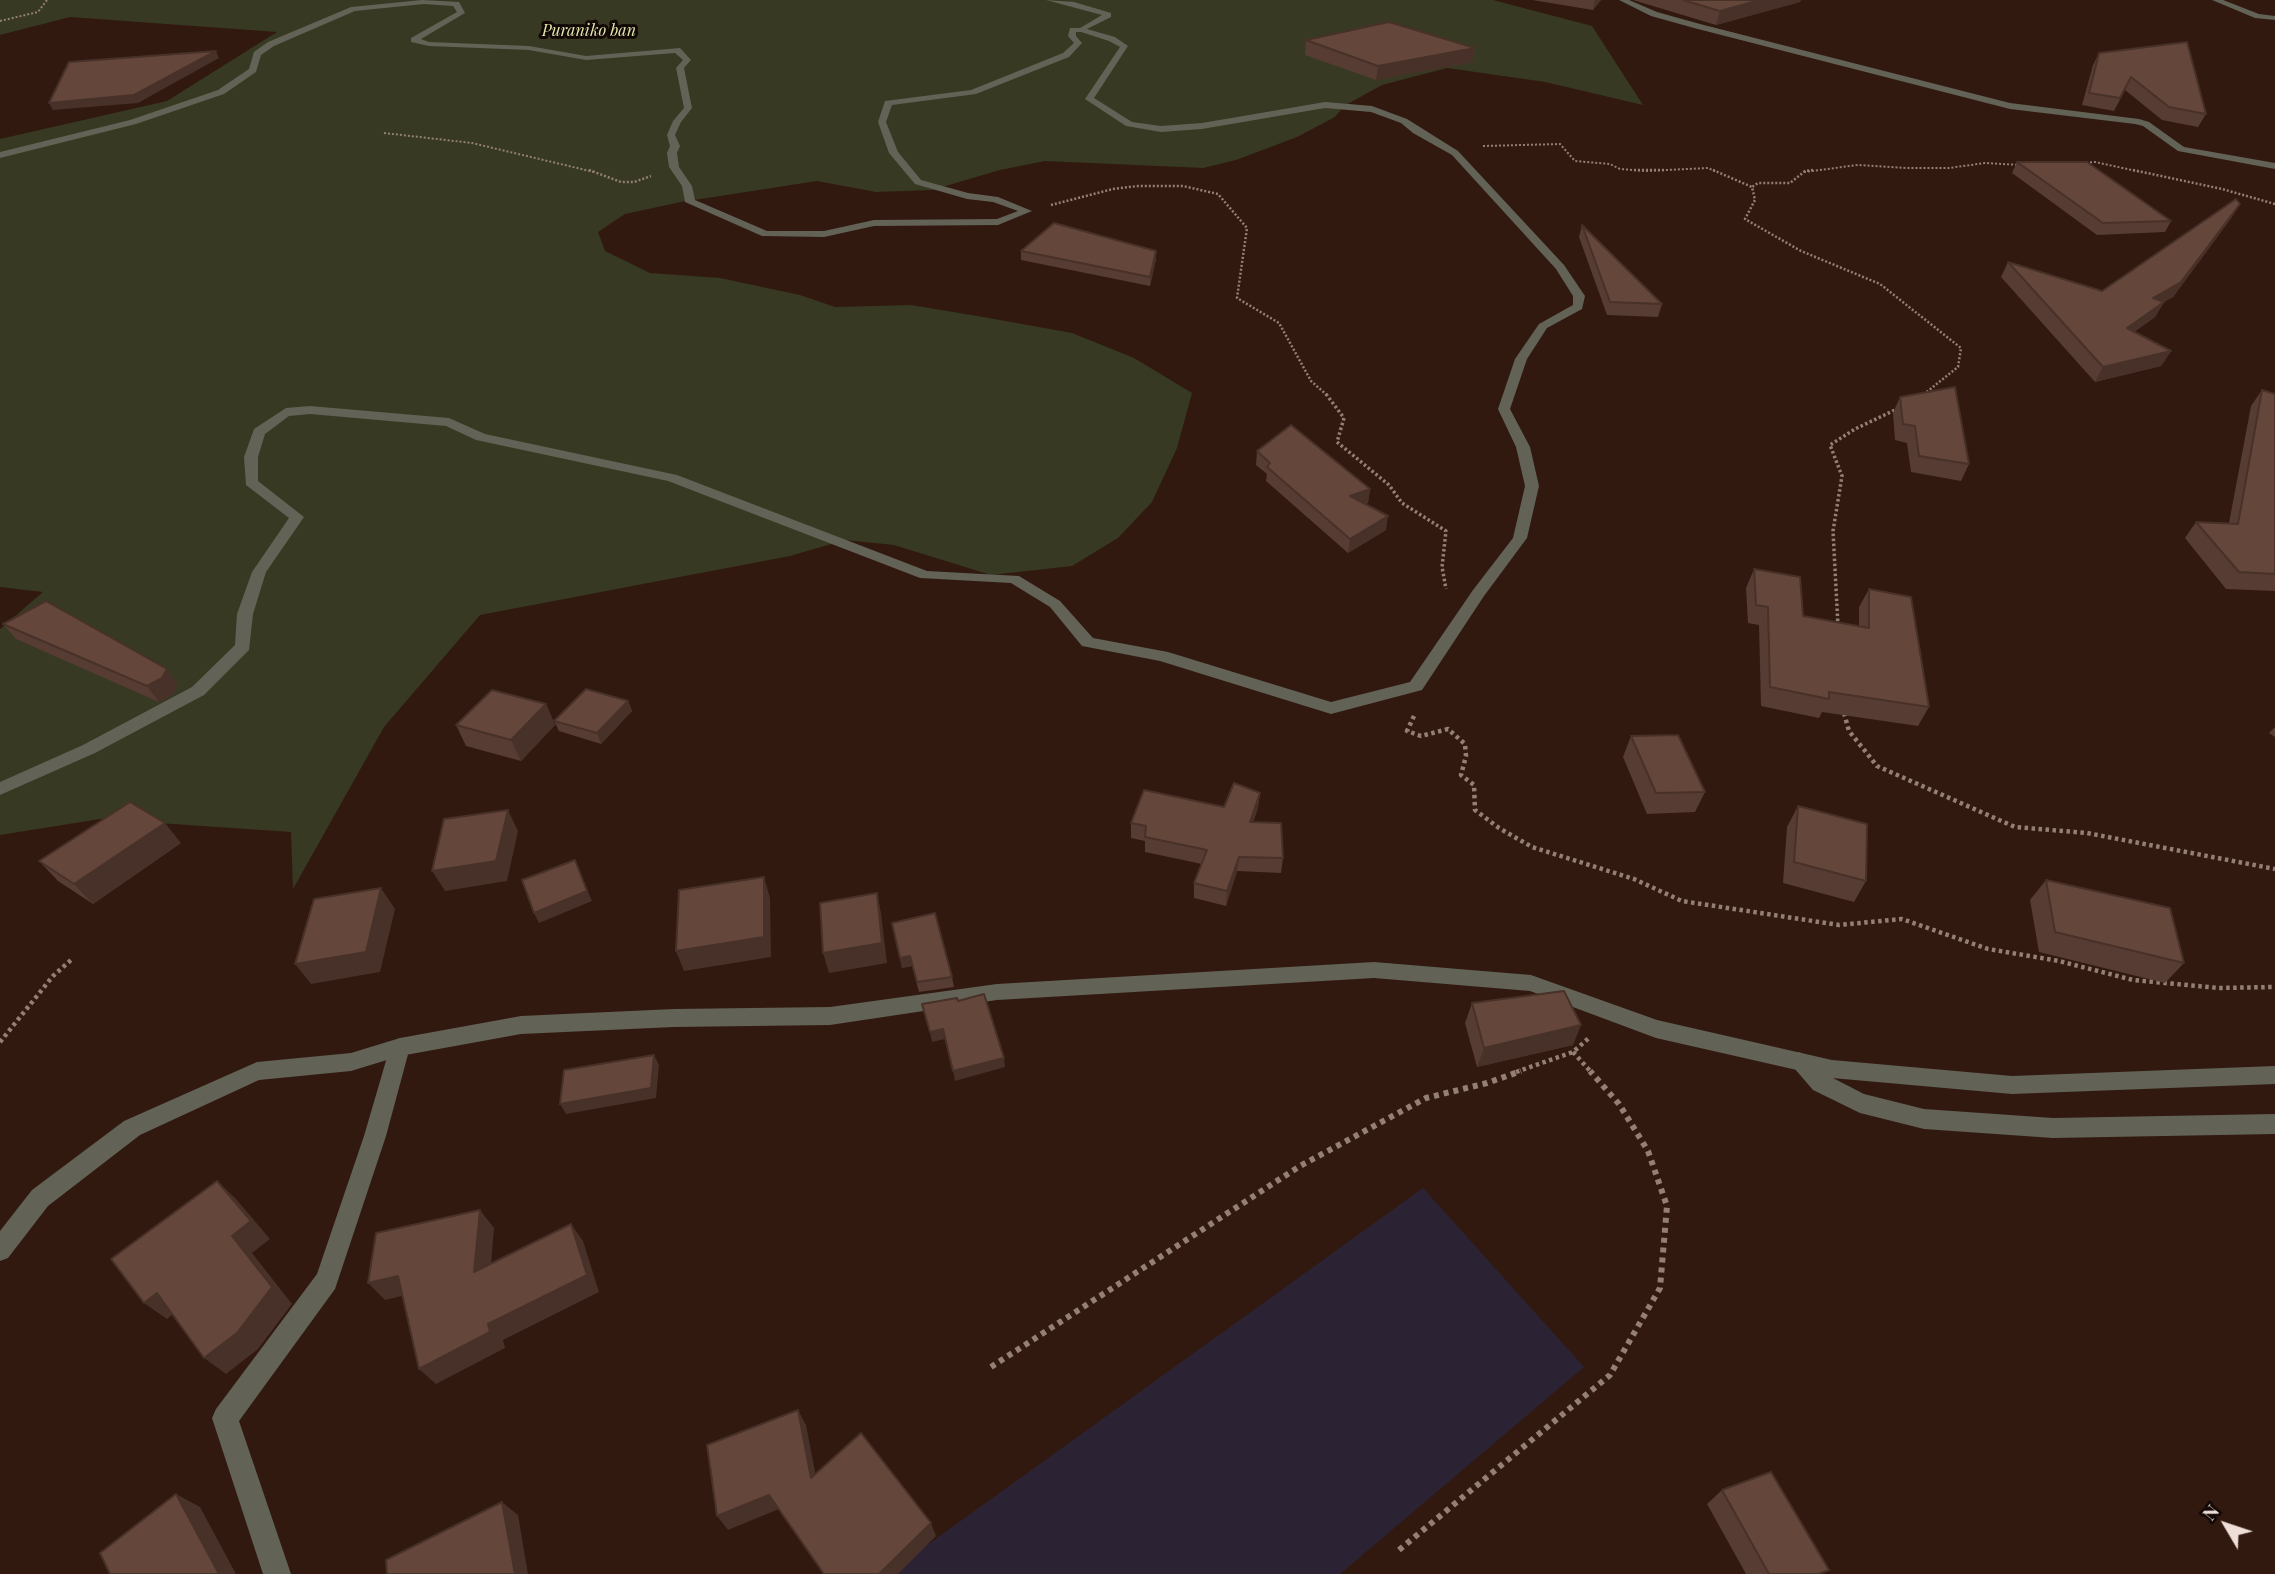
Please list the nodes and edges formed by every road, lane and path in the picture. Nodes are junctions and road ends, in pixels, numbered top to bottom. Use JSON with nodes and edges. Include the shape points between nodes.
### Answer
{"nodes":[{"id":1,"x":47,"y":0,"type":"edge"},
{"id":2,"x":1050,"y":0,"type":"edge"},
{"id":3,"x":1623,"y":0,"type":"edge"},
{"id":4,"x":2216,"y":0,"type":"edge"},
{"id":5,"x":2275,"y":18,"type":"edge"},
{"id":6,"x":0,"y":21,"type":"edge"},
{"id":7,"x":1081,"y":30,"type":"junction"},
{"id":8,"x":384,"y":133,"type":"dead end"},
{"id":9,"x":1455,"y":153,"type":"junction"},
{"id":10,"x":0,"y":155,"type":"edge"},
{"id":11,"x":2070,"y":163,"type":"edge"},
{"id":12,"x":2021,"y":164,"type":"edge"},
{"id":13,"x":2275,"y":166,"type":"edge"},
{"id":14,"x":674,"y":167,"type":"junction"},
{"id":15,"x":1752,"y":187,"type":"junction"},
{"id":16,"x":2275,"y":204,"type":"edge"},
{"id":17,"x":1027,"y":211,"type":"junction"},
{"id":18,"x":1915,"y":401,"type":"edge"},
{"id":19,"x":1903,"y":407,"type":"edge"},
{"id":20,"x":1838,"y":629,"type":"edge"},
{"id":21,"x":1449,"y":639,"type":"junction"},
{"id":22,"x":1416,"y":686,"type":"junction"},
{"id":23,"x":1843,"y":708,"type":"edge"},
{"id":24,"x":0,"y":789,"type":"edge"},
{"id":25,"x":2275,"y":869,"type":"edge"},
{"id":26,"x":71,"y":960,"type":"dead end"},
{"id":27,"x":2275,"y":987,"type":"edge"},
{"id":28,"x":1603,"y":1034,"type":"dead end"},
{"id":29,"x":0,"y":1042,"type":"edge"},
{"id":30,"x":400,"y":1047,"type":"junction"},
{"id":31,"x":1573,"y":1052,"type":"junction"},
{"id":32,"x":1798,"y":1061,"type":"junction"},
{"id":33,"x":2275,"y":1075,"type":"edge"},
{"id":34,"x":2275,"y":1124,"type":"edge"},
{"id":35,"x":0,"y":1250,"type":"edge"},
{"id":36,"x":991,"y":1367,"type":"dead end"},
{"id":37,"x":1399,"y":1550,"type":"dead end"},
{"id":38,"x":277,"y":1574,"type":"edge"}],
"edges":[{"from":1,"to":6,"type":"path","via":[[38,12]]},
{"from":2,"to":7,"type":"street","via":[[1108,15]]},
{"from":3,"to":13,"type":"street","via":[[1710,30],[2010,106],[2136,121],[2181,149]]},
{"from":4,"to":5,"type":"street"},
{"from":7,"to":9,"type":"street","via":[[1124,46],[1089,99],[1129,124],[1161,129],[1202,126],[1311,106],[1344,106],[1372,109],[1404,121]]},
{"from":7,"to":17,"type":"street","via":[[1073,30],[1077,43],[1066,55],[973,92],[888,103],[882,122],[894,153],[918,182]]},
{"from":8,"to":14,"type":"path","via":[[516,152],[621,182],[634,183]]},
{"from":9,"to":15,"type":"path","via":[[1480,146],[1560,144],[1575,161],[1646,172],[1708,168]]},
{"from":9,"to":21,"type":"street","via":[[1560,267],[1579,296],[1578,307],[1543,326],[1521,359],[1504,409],[1523,447],[1532,486],[1520,538]]},
{"from":10,"to":14,"type":"street","via":[[133,122],[221,92],[253,70],[257,54],[271,44],[354,9],[424,2],[456,4],[461,13],[414,40],[429,44],[529,48],[586,58],[677,50],[687,60],[680,68],[688,108],[671,135]]},
{"from":11,"to":16,"type":"path","via":[[2095,162]]},
{"from":12,"to":15,"type":"path","via":[[1928,169],[1858,165],[1805,171],[1790,183]]},
{"from":14,"to":17,"type":"street","via":[[687,186],[690,202],[766,234],[824,234],[874,223],[998,222]]},
{"from":15,"to":18,"type":"path","via":[[1755,200],[1745,219],[1801,251],[1880,284],[1961,348],[1958,367]]},
{"from":17,"to":21,"type":"path","via":[[1138,186],[1183,186],[1218,194],[1247,228],[1237,298],[1279,323],[1311,381],[1331,398],[1343,418],[1337,442],[1389,485],[1402,503],[1446,531],[1443,567]]},
{"from":19,"to":20,"type":"path","via":[[1830,445],[1842,476],[1833,531]]},
{"from":21,"to":22,"type":"street"},
{"from":22,"to":24,"type":"street","via":[[1331,708],[1162,656],[1088,642],[1055,604],[1014,579],[925,575],[672,478],[481,437],[449,422],[310,410],[286,412],[259,432],[251,457],[251,482],[297,517],[259,572],[245,614],[243,646],[198,691],[89,750]]},
{"from":22,"to":27,"type":"path","via":[[1418,705],[1407,731],[1421,736],[1448,729],[1465,744],[1461,775],[1474,785],[1475,810],[1532,847],[1634,878],[1682,901],[1839,925],[1902,919],[1988,949],[2133,980],[2219,988]]},
{"from":23,"to":25,"type":"path","via":[[1849,731],[1877,766],[2015,827],[2087,833]]},
{"from":26,"to":29,"type":"path"},
{"from":28,"to":31,"type":"path","via":[[1590,1037]]},
{"from":30,"to":32,"type":"street","via":[[522,1024],[830,1016],[997,992],[1374,970],[1531,984],[1656,1029]]},
{"from":30,"to":35,"type":"street","via":[[351,1062],[257,1071],[132,1128],[40,1198]]},
{"from":30,"to":38,"type":"street","via":[[327,1281],[225,1418]]},
{"from":31,"to":36,"type":"path","via":[[1487,1083],[1426,1098],[1334,1147]]},
{"from":31,"to":37,"type":"path","via":[[1619,1104],[1648,1151],[1667,1206],[1660,1288],[1610,1375]]},
{"from":32,"to":33,"type":"street","via":[[1832,1069],[2012,1085]]},
{"from":32,"to":34,"type":"street","via":[[1821,1083],[1860,1103],[1924,1119],[2053,1128]]}]}
